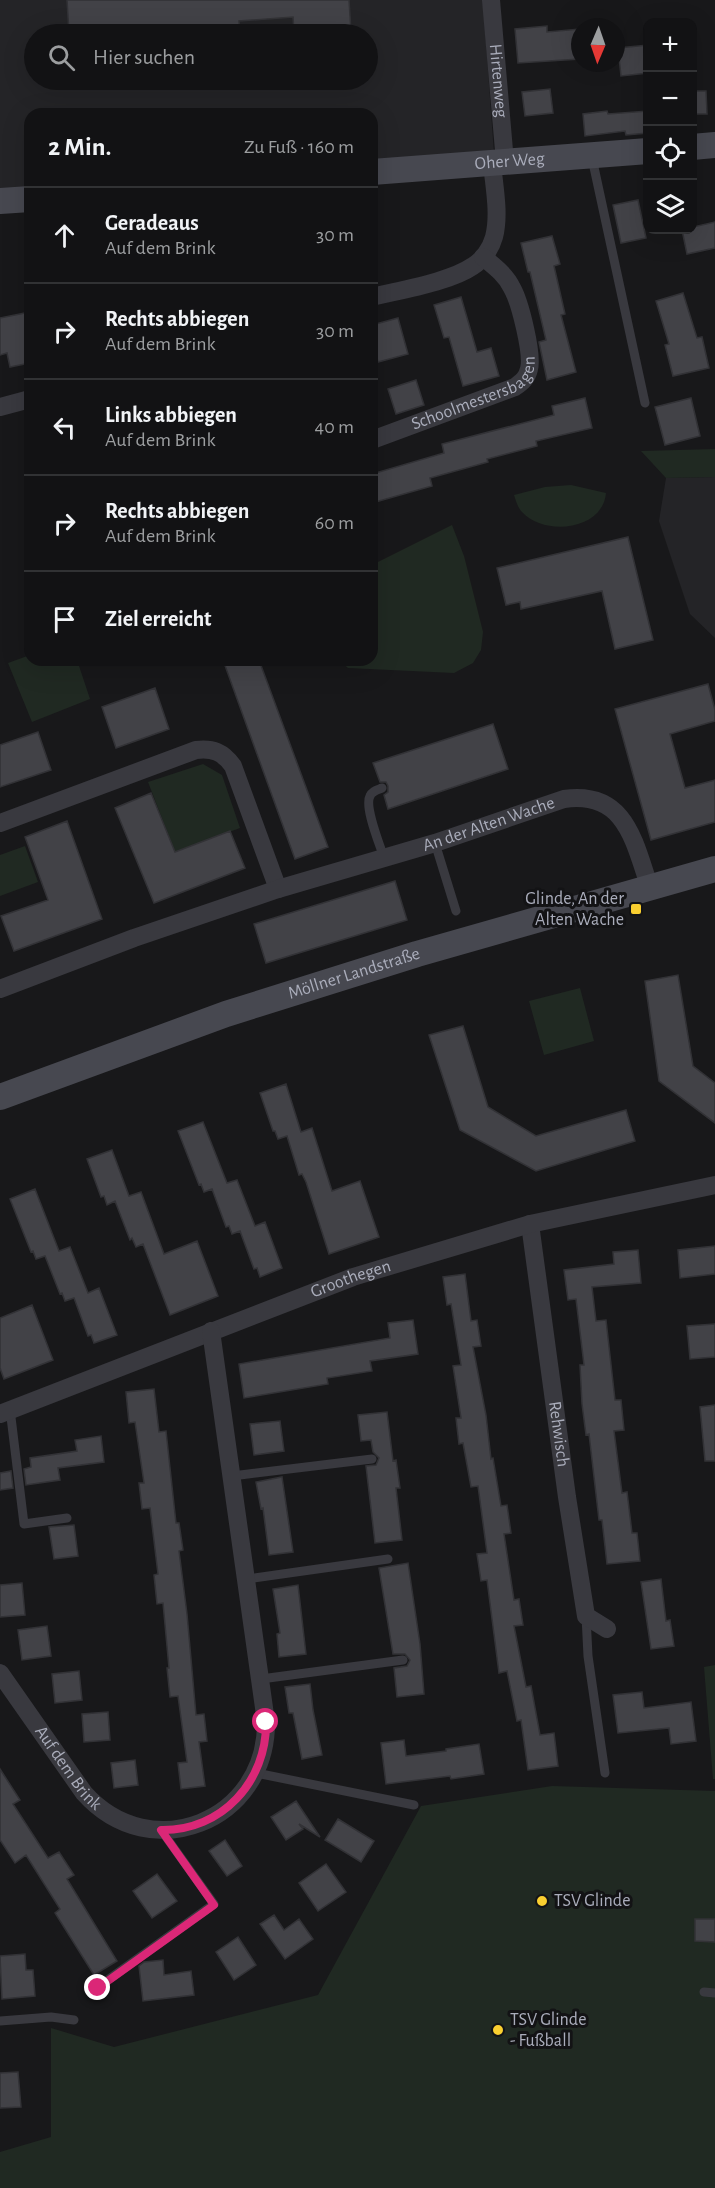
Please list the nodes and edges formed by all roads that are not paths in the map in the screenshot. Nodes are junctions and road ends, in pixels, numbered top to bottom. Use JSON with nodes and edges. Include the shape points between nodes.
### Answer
{"nodes":[{"id":1,"x":491,"y":0,"type":"edge"},
{"id":2,"x":715,"y":145,"type":"edge"},
{"id":3,"x":697,"y":147,"type":"edge"},
{"id":4,"x":643,"y":151,"type":"edge"},
{"id":5,"x":591,"y":155,"type":"junction"},
{"id":6,"x":499,"y":163,"type":"junction"},
{"id":7,"x":378,"y":172,"type":"edge"},
{"id":8,"x":24,"y":199,"type":"edge"},
{"id":9,"x":0,"y":201,"type":"edge"},
{"id":10,"x":483,"y":257,"type":"junction"},
{"id":11,"x":378,"y":295,"type":"edge"},
{"id":12,"x":24,"y":401,"type":"edge"},
{"id":13,"x":645,"y":403,"type":"dead end"},
{"id":14,"x":0,"y":407,"type":"edge"},
{"id":15,"x":378,"y":438,"type":"edge"},
{"id":16,"x":382,"y":788,"type":"dead end"},
{"id":17,"x":0,"y":823,"type":"edge"},
{"id":18,"x":435,"y":843,"type":"junction"},
{"id":19,"x":384,"y":858,"type":"junction"},
{"id":20,"x":715,"y":869,"type":"edge"},
{"id":21,"x":650,"y":888,"type":"junction"},
{"id":22,"x":278,"y":889,"type":"junction"},
{"id":23,"x":456,"y":911,"type":"dead end"},
{"id":24,"x":0,"y":989,"type":"edge"},
{"id":25,"x":0,"y":1097,"type":"edge"},
{"id":26,"x":715,"y":1185,"type":"edge"},
{"id":27,"x":530,"y":1224,"type":"junction"},
{"id":28,"x":211,"y":1330,"type":"junction"},
{"id":29,"x":5,"y":1412,"type":"edge"},
{"id":30,"x":372,"y":1458,"type":"dead end"},
{"id":31,"x":232,"y":1476,"type":"junction"},
{"id":32,"x":67,"y":1518,"type":"dead end"},
{"id":33,"x":388,"y":1559,"type":"dead end"},
{"id":34,"x":247,"y":1579,"type":"junction"},
{"id":35,"x":586,"y":1616,"type":"junction"},
{"id":36,"x":607,"y":1629,"type":"dead end"},
{"id":37,"x":403,"y":1660,"type":"dead end"},
{"id":38,"x":0,"y":1673,"type":"edge"},
{"id":39,"x":261,"y":1679,"type":"junction"},
{"id":40,"x":256,"y":1773,"type":"junction"},
{"id":41,"x":605,"y":1773,"type":"dead end"},
{"id":42,"x":414,"y":1805,"type":"dead end"},
{"id":43,"x":161,"y":1830,"type":"junction"},
{"id":44,"x":98,"y":1988,"type":"dead end"},
{"id":45,"x":704,"y":1992,"type":"dead end"},
{"id":46,"x":715,"y":1993,"type":"edge"},
{"id":47,"x":74,"y":2020,"type":"dead end"},
{"id":48,"x":0,"y":2021,"type":"edge"}],
"edges":[{"from":1,"to":6,"type":"street","name":"Hirtenweg"},
{"from":2,"to":3,"type":"main road"},
{"from":4,"to":5,"type":"main road","name":"Oher Weg"},
{"from":5,"to":6,"type":"main road","name":"Oher Weg"},
{"from":5,"to":13,"type":"lane"},
{"from":6,"to":7,"type":"main road","name":"Oher Weg"},
{"from":6,"to":10,"type":"street","name":"Hirtenweg","via":[[494,237]]},
{"from":8,"to":9,"type":"main road"},
{"from":10,"to":11,"type":"street","via":[[474,266],[450,277]]},
{"from":10,"to":15,"type":"street","name":"Schoolmestersbagen","via":[[506,279],[517,299],[531,360],[524,380],[515,387]]},
{"from":12,"to":14,"type":"street"},
{"from":16,"to":19,"type":"lane","via":[[371,792],[368,798]]},
{"from":17,"to":22,"type":"street","via":[[196,750],[218,751],[233,766]]},
{"from":18,"to":19,"type":"street","name":"An der Alten Wache"},
{"from":18,"to":21,"type":"street","name":"An der Alten Wache","via":[[564,799],[593,799],[607,804],[626,824]]},
{"from":18,"to":23,"type":"lane"},
{"from":19,"to":22,"type":"street","name":"An der Alten Wache"},
{"from":20,"to":21,"type":"main road","name":"Möllner Landstraße"},
{"from":21,"to":25,"type":"main road","name":"Möllner Landstraße","via":[[417,954],[226,1014]]},
{"from":22,"to":24,"type":"street","name":"An der Alten Wache","via":[[144,934]]},
{"from":26,"to":27,"type":"street","name":"Groothegen"},
{"from":27,"to":28,"type":"street","name":"Groothegen","via":[[353,1277]]},
{"from":27,"to":35,"type":"street","name":"Rehwisch"},
{"from":28,"to":29,"type":"street","name":"Groothegen"},
{"from":28,"to":31,"type":"street","name":"Auf dem Brink"},
{"from":29,"to":32,"type":"lane","via":[[24,1524]]},
{"from":30,"to":31,"type":"lane"},
{"from":31,"to":34,"type":"street","name":"Auf dem Brink"},
{"from":33,"to":34,"type":"lane"},
{"from":34,"to":39,"type":"street","name":"Auf dem Brink"},
{"from":35,"to":36,"type":"street"},
{"from":35,"to":41,"type":"lane"},
{"from":37,"to":39,"type":"lane"},
{"from":38,"to":43,"type":"street","name":"Auf dem Brink","via":[[90,1800],[121,1821]]},
{"from":39,"to":40,"type":"street","name":"Auf dem Brink","via":[[267,1731]]},
{"from":40,"to":42,"type":"lane"},
{"from":40,"to":43,"type":"street","name":"Auf dem Brink","via":[[239,1797],[218,1815],[192,1826]]},
{"from":43,"to":44,"type":"lane","via":[[214,1905]]},
{"from":45,"to":46,"type":"lane"},
{"from":47,"to":48,"type":"lane","via":[[51,2017]]}]}
